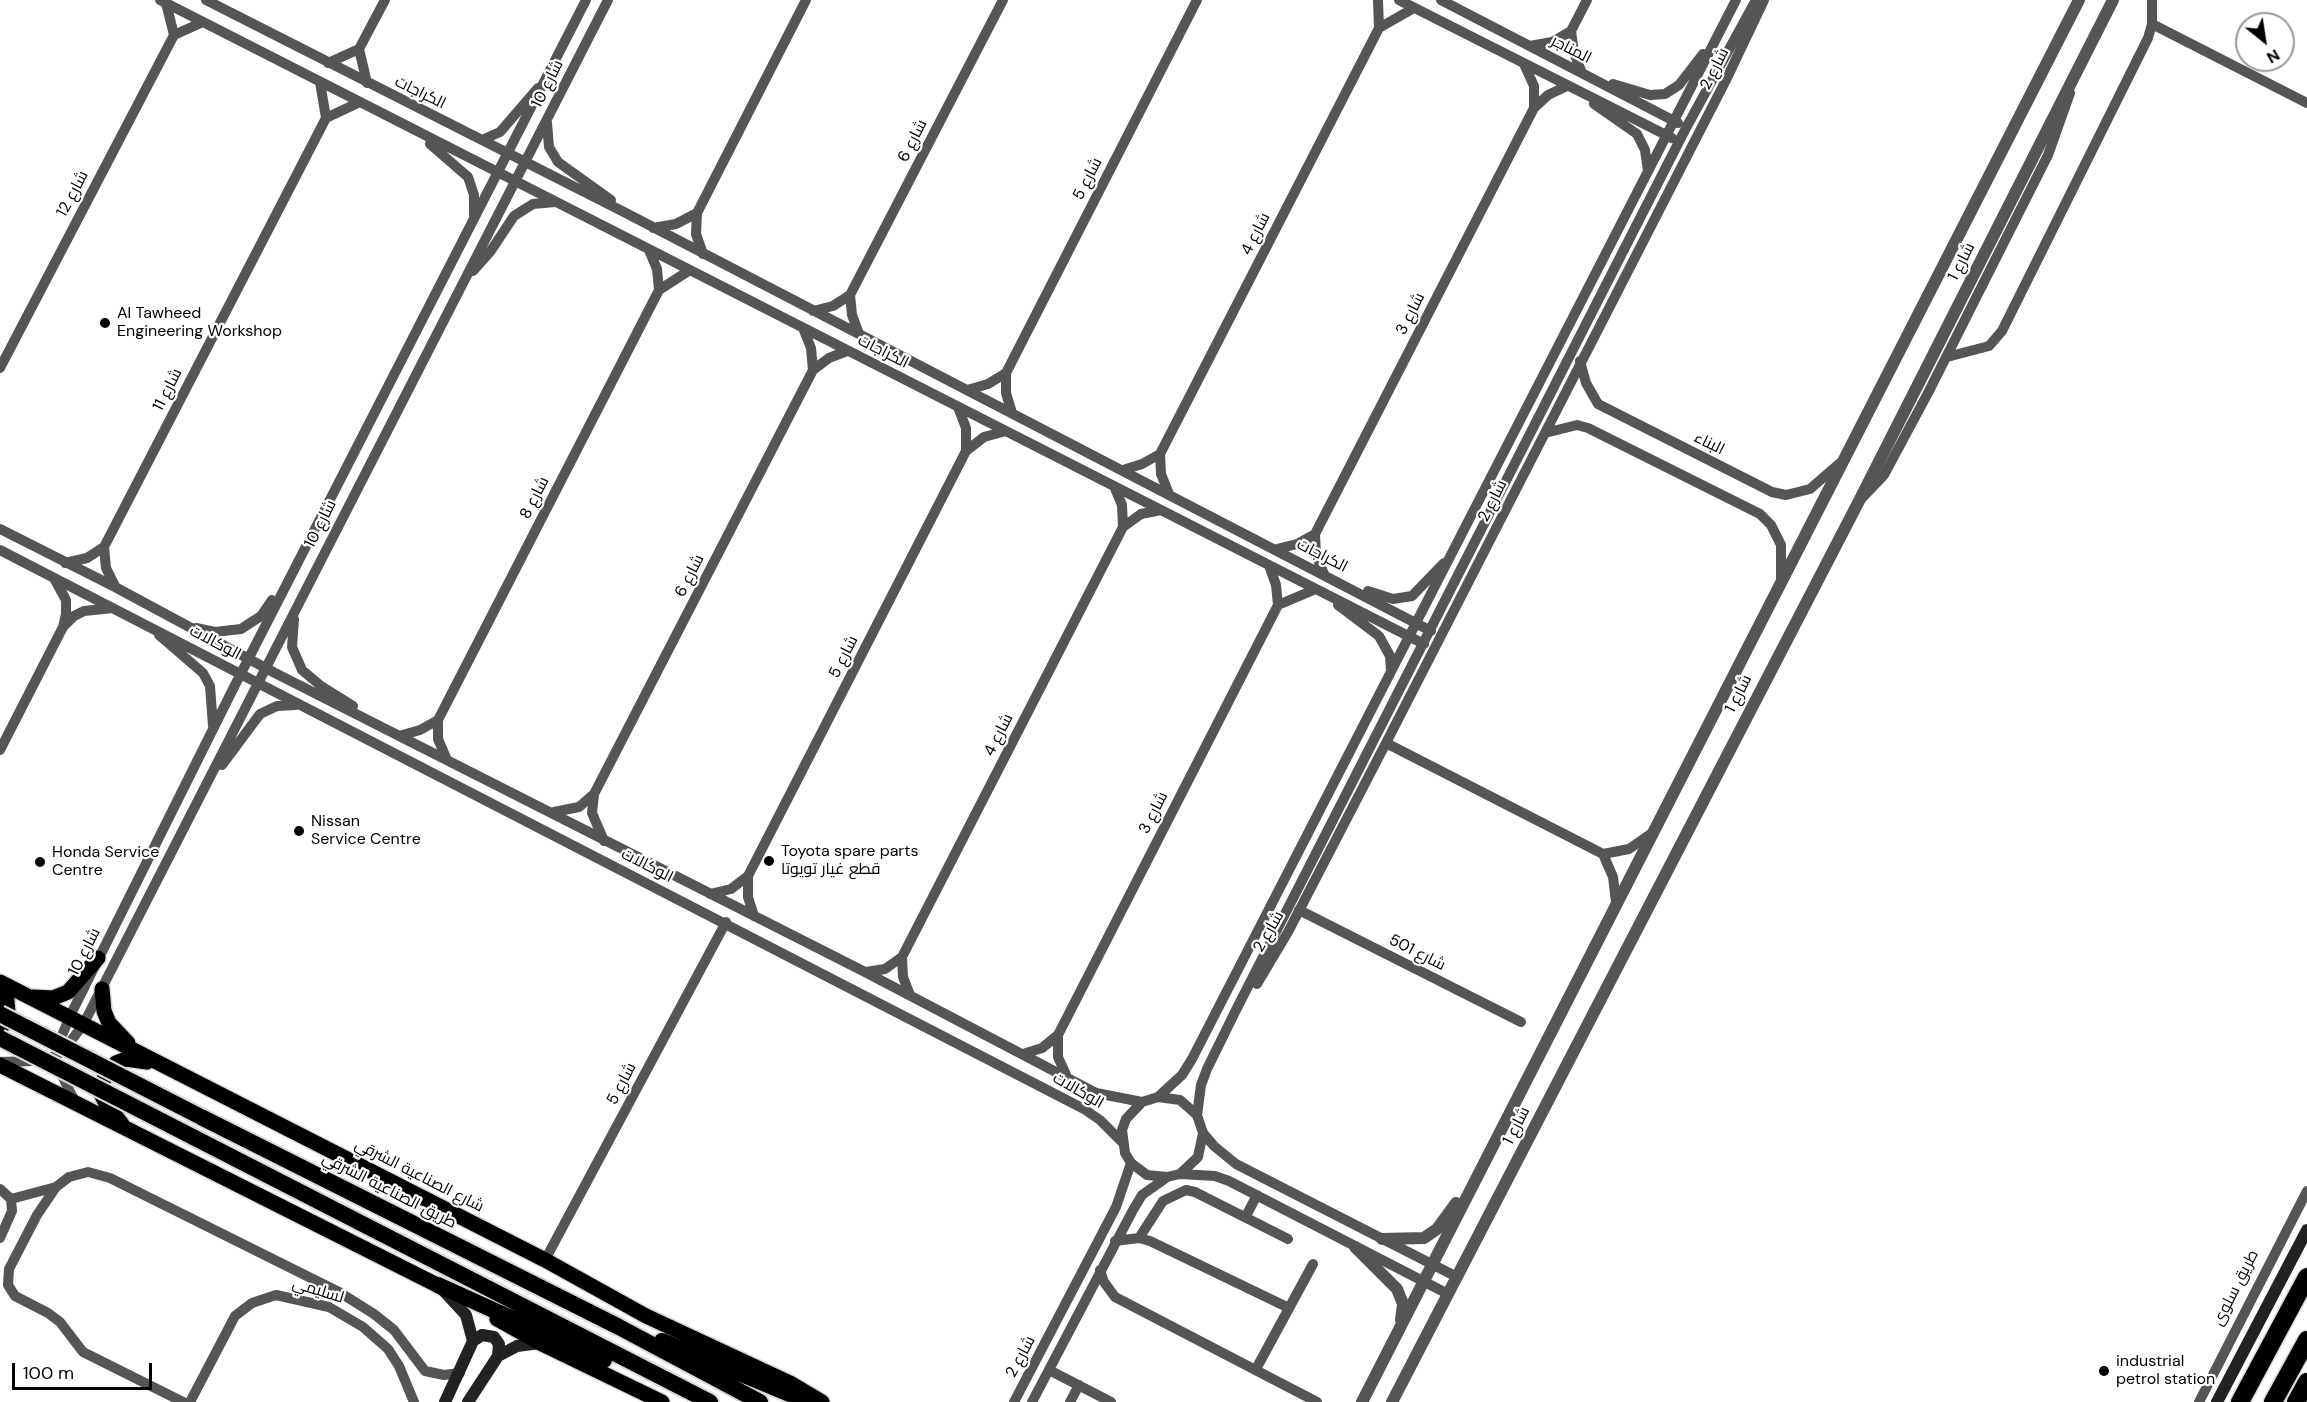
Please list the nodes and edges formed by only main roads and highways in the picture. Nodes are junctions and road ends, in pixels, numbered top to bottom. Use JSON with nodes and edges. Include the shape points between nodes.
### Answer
{"nodes":[{"id":1,"x":98,"y":958,"type":"road end"},
{"id":2,"x":0,"y":983,"type":"edge"},
{"id":3,"x":102,"y":989,"type":"road end"},
{"id":4,"x":22,"y":994,"type":"junction"},
{"id":5,"x":0,"y":1014,"type":"edge"},
{"id":6,"x":0,"y":1031,"type":"edge"},
{"id":7,"x":0,"y":1038,"type":"edge"},
{"id":8,"x":136,"y":1052,"type":"junction"},
{"id":9,"x":0,"y":1064,"type":"edge"},
{"id":10,"x":173,"y":1070,"type":"junction"},
{"id":11,"x":127,"y":1130,"type":"junction"},
{"id":12,"x":2307,"y":1230,"type":"edge"},
{"id":13,"x":2307,"y":1277,"type":"edge"},
{"id":14,"x":438,"y":1285,"type":"junction"},
{"id":15,"x":619,"y":1327,"type":"junction"},
{"id":16,"x":2307,"y":1340,"type":"edge"},
{"id":17,"x":473,"y":1341,"type":"junction"},
{"id":18,"x":540,"y":1343,"type":"junction"},
{"id":19,"x":498,"y":1356,"type":"junction"},
{"id":20,"x":2307,"y":1382,"type":"edge"},
{"id":21,"x":705,"y":1400,"type":"edge"},
{"id":22,"x":445,"y":1402,"type":"edge"},
{"id":23,"x":468,"y":1402,"type":"edge"},
{"id":24,"x":662,"y":1402,"type":"edge"},
{"id":25,"x":760,"y":1402,"type":"edge"},
{"id":26,"x":809,"y":1402,"type":"edge"},
{"id":27,"x":822,"y":1402,"type":"edge"},
{"id":28,"x":2217,"y":1402,"type":"edge"},
{"id":29,"x":2240,"y":1402,"type":"edge"},
{"id":30,"x":2273,"y":1402,"type":"edge"},
{"id":31,"x":2296,"y":1402,"type":"edge"}],
"edges":[{"from":1,"to":4,"type":"main road","via":[[74,987],[60,996],[46,999]]},
{"from":2,"to":4,"type":"main road","name":"شارع الصناعية الشرقي"},
{"from":2,"to":6,"type":"main road","via":[[8,1012]]},
{"from":3,"to":8,"type":"main road","via":[[109,1023]]},
{"from":4,"to":8,"type":"main road","name":"شارع الصناعية الشرقي"},
{"from":5,"to":15,"type":"highway","name":"طريق الصناعية الشرقي","bridge":true},
{"from":7,"to":21,"type":"highway","bridge":true},
{"from":8,"to":10,"type":"main road","name":"شارع الصناعية الشرقي"},
{"from":9,"to":11,"type":"main road"},
{"from":10,"to":11,"type":"main road","via":[[126,1059],[105,1074],[101,1085],[105,1102]]},
{"from":10,"to":27,"type":"main road","name":"شارع الصناعية الشرقي","via":[[545,1260],[646,1316],[790,1383]]},
{"from":11,"to":14,"type":"main road"},
{"from":12,"to":28,"type":"main road"},
{"from":13,"to":29,"type":"highway"},
{"from":14,"to":17,"type":"main road","via":[[466,1316]]},
{"from":14,"to":18,"type":"main road"},
{"from":14,"to":21,"type":"highway","via":[[622,1369]]},
{"from":15,"to":25,"type":"highway","name":"طريق الصناعية الشرقي"},
{"from":15,"to":26,"type":"highway","via":[[677,1346]]},
{"from":16,"to":30,"type":"highway"},
{"from":17,"to":19,"type":"main road","via":[[483,1335],[494,1337],[499,1344]]},
{"from":17,"to":22,"type":"main road"},
{"from":18,"to":19,"type":"main road","via":[[517,1346]]},
{"from":18,"to":24,"type":"main road"},
{"from":19,"to":23,"type":"main road"},
{"from":20,"to":31,"type":"highway"}]}
